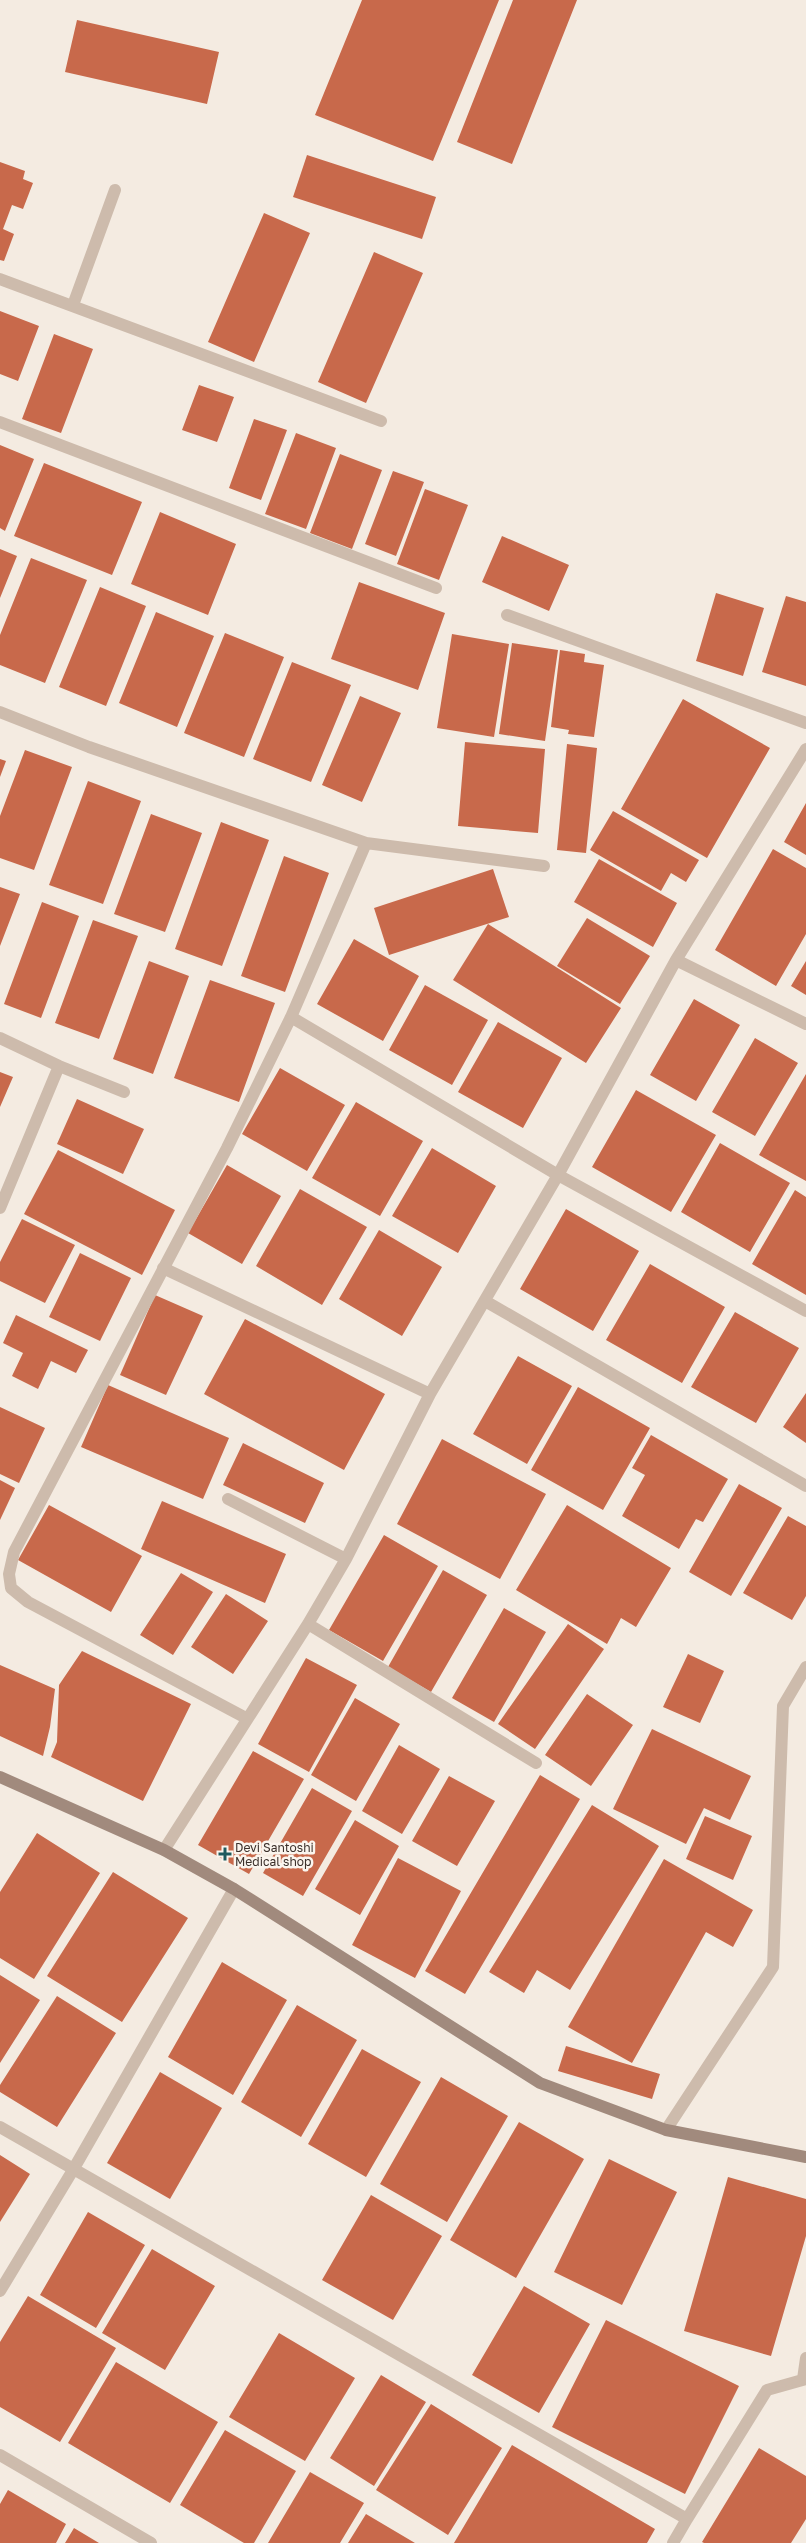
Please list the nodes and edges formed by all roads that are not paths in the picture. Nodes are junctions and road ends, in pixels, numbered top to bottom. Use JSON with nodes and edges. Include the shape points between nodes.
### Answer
{"nodes":[{"id":1,"x":115,"y":190,"type":"dead end"},
{"id":2,"x":0,"y":280,"type":"edge"},
{"id":3,"x":73,"y":305,"type":"junction"},
{"id":4,"x":381,"y":421,"type":"dead end"},
{"id":5,"x":0,"y":422,"type":"edge"},
{"id":6,"x":436,"y":588,"type":"dead end"},
{"id":7,"x":507,"y":615,"type":"dead end"},
{"id":8,"x":0,"y":712,"type":"edge"},
{"id":9,"x":806,"y":723,"type":"edge"},
{"id":10,"x":806,"y":749,"type":"edge"},
{"id":11,"x":366,"y":843,"type":"junction"},
{"id":12,"x":544,"y":866,"type":"dead end"},
{"id":13,"x":676,"y":960,"type":"junction"},
{"id":14,"x":290,"y":1017,"type":"junction"},
{"id":15,"x":806,"y":1024,"type":"edge"},
{"id":16,"x":0,"y":1038,"type":"edge"},
{"id":17,"x":59,"y":1066,"type":"junction"},
{"id":18,"x":124,"y":1092,"type":"dead end"},
{"id":19,"x":558,"y":1175,"type":"junction"},
{"id":20,"x":0,"y":1208,"type":"edge"},
{"id":21,"x":163,"y":1268,"type":"junction"},
{"id":22,"x":484,"y":1301,"type":"junction"},
{"id":23,"x":806,"y":1311,"type":"edge"},
{"id":24,"x":430,"y":1394,"type":"junction"},
{"id":25,"x":806,"y":1486,"type":"edge"},
{"id":26,"x":228,"y":1499,"type":"dead end"},
{"id":27,"x":346,"y":1559,"type":"junction"},
{"id":28,"x":308,"y":1624,"type":"junction"},
{"id":29,"x":806,"y":1667,"type":"edge"},
{"id":30,"x":246,"y":1718,"type":"junction"},
{"id":31,"x":536,"y":1763,"type":"dead end"},
{"id":32,"x":0,"y":1777,"type":"edge"},
{"id":33,"x":164,"y":1850,"type":"junction"},
{"id":34,"x":234,"y":1889,"type":"junction"},
{"id":35,"x":0,"y":2127,"type":"edge"},
{"id":36,"x":666,"y":2130,"type":"junction"},
{"id":37,"x":806,"y":2157,"type":"edge"},
{"id":38,"x":73,"y":2170,"type":"junction"},
{"id":39,"x":0,"y":2291,"type":"edge"},
{"id":40,"x":806,"y":2358,"type":"edge"},
{"id":41,"x":805,"y":2379,"type":"edge"},
{"id":42,"x":0,"y":2455,"type":"edge"},
{"id":43,"x":688,"y":2519,"type":"junction"},
{"id":44,"x":151,"y":2543,"type":"edge"},
{"id":45,"x":673,"y":2543,"type":"edge"}],
"edges":[{"from":1,"to":3,"type":"street"},
{"from":2,"to":3,"type":"street"},
{"from":3,"to":4,"type":"street"},
{"from":5,"to":6,"type":"street"},
{"from":7,"to":9,"type":"street"},
{"from":8,"to":11,"type":"street","via":[[90,747]]},
{"from":10,"to":13,"type":"street"},
{"from":11,"to":12,"type":"street"},
{"from":11,"to":14,"type":"street"},
{"from":13,"to":15,"type":"street"},
{"from":13,"to":19,"type":"street"},
{"from":14,"to":19,"type":"street"},
{"from":14,"to":21,"type":"street","via":[[227,1148]]},
{"from":16,"to":17,"type":"street"},
{"from":17,"to":18,"type":"street"},
{"from":17,"to":20,"type":"street"},
{"from":19,"to":22,"type":"street"},
{"from":19,"to":23,"type":"street"},
{"from":21,"to":24,"type":"street"},
{"from":21,"to":30,"type":"street","via":[[14,1552],[9,1574],[11,1588],[28,1602]]},
{"from":22,"to":24,"type":"street"},
{"from":22,"to":25,"type":"street"},
{"from":24,"to":27,"type":"street"},
{"from":26,"to":27,"type":"street"},
{"from":27,"to":28,"type":"street"},
{"from":28,"to":30,"type":"street"},
{"from":28,"to":31,"type":"street"},
{"from":29,"to":36,"type":"street","via":[[783,1706],[773,1967]]},
{"from":30,"to":33,"type":"street"},
{"from":32,"to":33,"type":"street"},
{"from":33,"to":34,"type":"street"},
{"from":34,"to":36,"type":"street","via":[[540,2083]]},
{"from":34,"to":38,"type":"street"},
{"from":35,"to":38,"type":"street"},
{"from":36,"to":37,"type":"street"},
{"from":38,"to":39,"type":"street"},
{"from":38,"to":43,"type":"street"},
{"from":40,"to":41,"type":"street"},
{"from":41,"to":43,"type":"street","via":[[768,2390]]},
{"from":42,"to":44,"type":"street"},
{"from":43,"to":45,"type":"street"}]}
